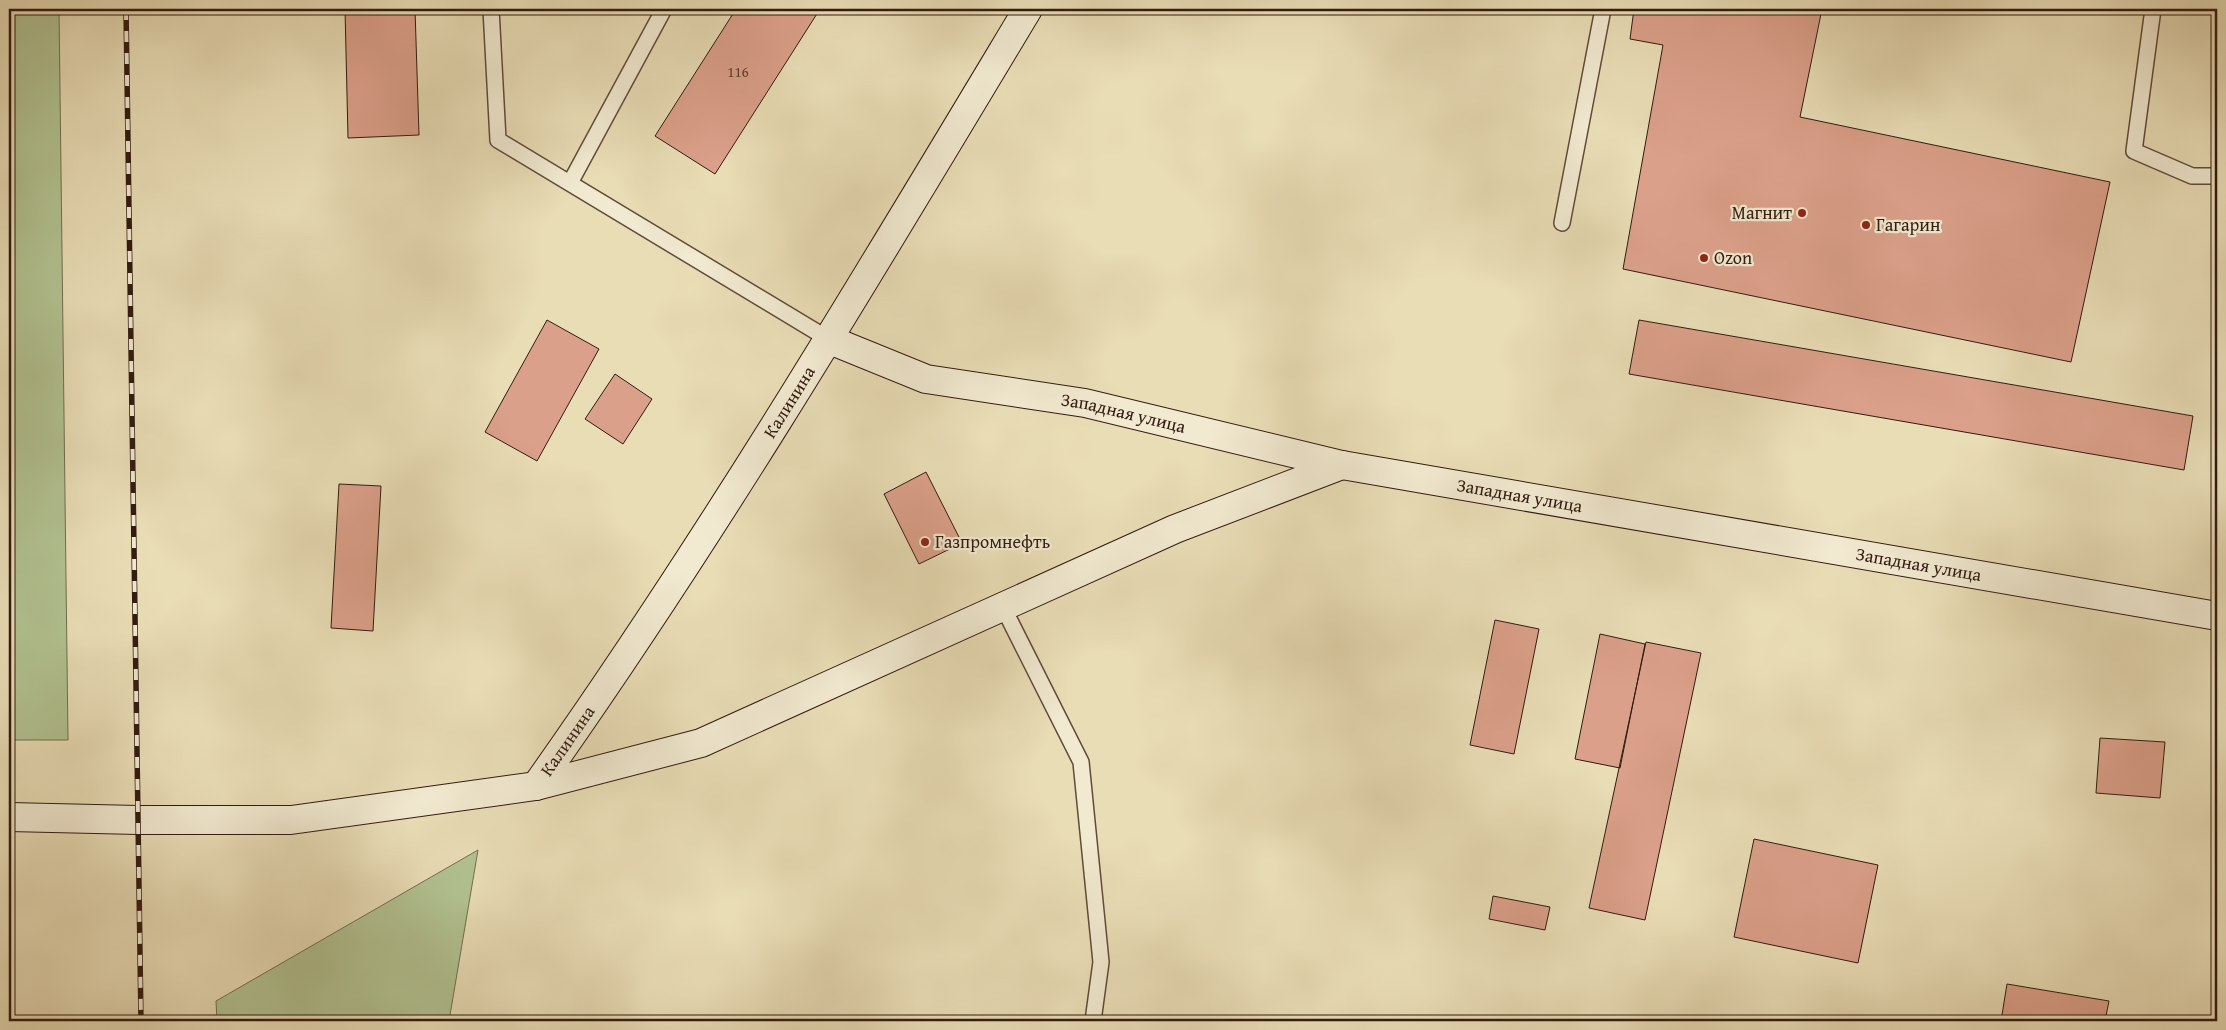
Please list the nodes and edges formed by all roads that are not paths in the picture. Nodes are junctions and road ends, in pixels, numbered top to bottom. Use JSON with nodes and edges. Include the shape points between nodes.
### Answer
{"nodes":[{"id":1,"x":491,"y":9,"type":"edge"},
{"id":2,"x":664,"y":9,"type":"edge"},
{"id":3,"x":1028,"y":9,"type":"edge"},
{"id":4,"x":1603,"y":9,"type":"edge"},
{"id":5,"x":2153,"y":9,"type":"edge"},
{"id":6,"x":2217,"y":176,"type":"edge"},
{"id":7,"x":570,"y":183,"type":"junction"},
{"id":8,"x":1562,"y":224,"type":"dead end"},
{"id":9,"x":830,"y":340,"type":"junction"},
{"id":10,"x":1342,"y":465,"type":"junction"},
{"id":11,"x":1003,"y":607,"type":"junction"},
{"id":12,"x":2217,"y":616,"type":"edge"},
{"id":13,"x":536,"y":786,"type":"junction"},
{"id":14,"x":9,"y":816,"type":"edge"},
{"id":15,"x":1094,"y":1021,"type":"edge"}],
"edges":[{"from":1,"to":7,"type":"lane","via":[[498,140]]},
{"from":2,"to":7,"type":"lane"},
{"from":3,"to":9,"type":"main road","name":"Калинина"},
{"from":4,"to":8,"type":"lane"},
{"from":5,"to":6,"type":"lane","via":[[2134,151],[2192,176]]},
{"from":7,"to":9,"type":"lane"},
{"from":9,"to":10,"type":"main road","name":"Западная улица","via":[[926,379],[1085,403]]},
{"from":9,"to":13,"type":"main road","name":"Калинина","via":[[612,678]]},
{"from":10,"to":11,"type":"main road","via":[[1175,529]]},
{"from":10,"to":12,"type":"main road","name":"Западная улица"},
{"from":11,"to":13,"type":"main road","via":[[701,743]]},
{"from":11,"to":15,"type":"lane","via":[[1081,762],[1102,962]]},
{"from":13,"to":14,"type":"main road","via":[[291,820]]}]}
